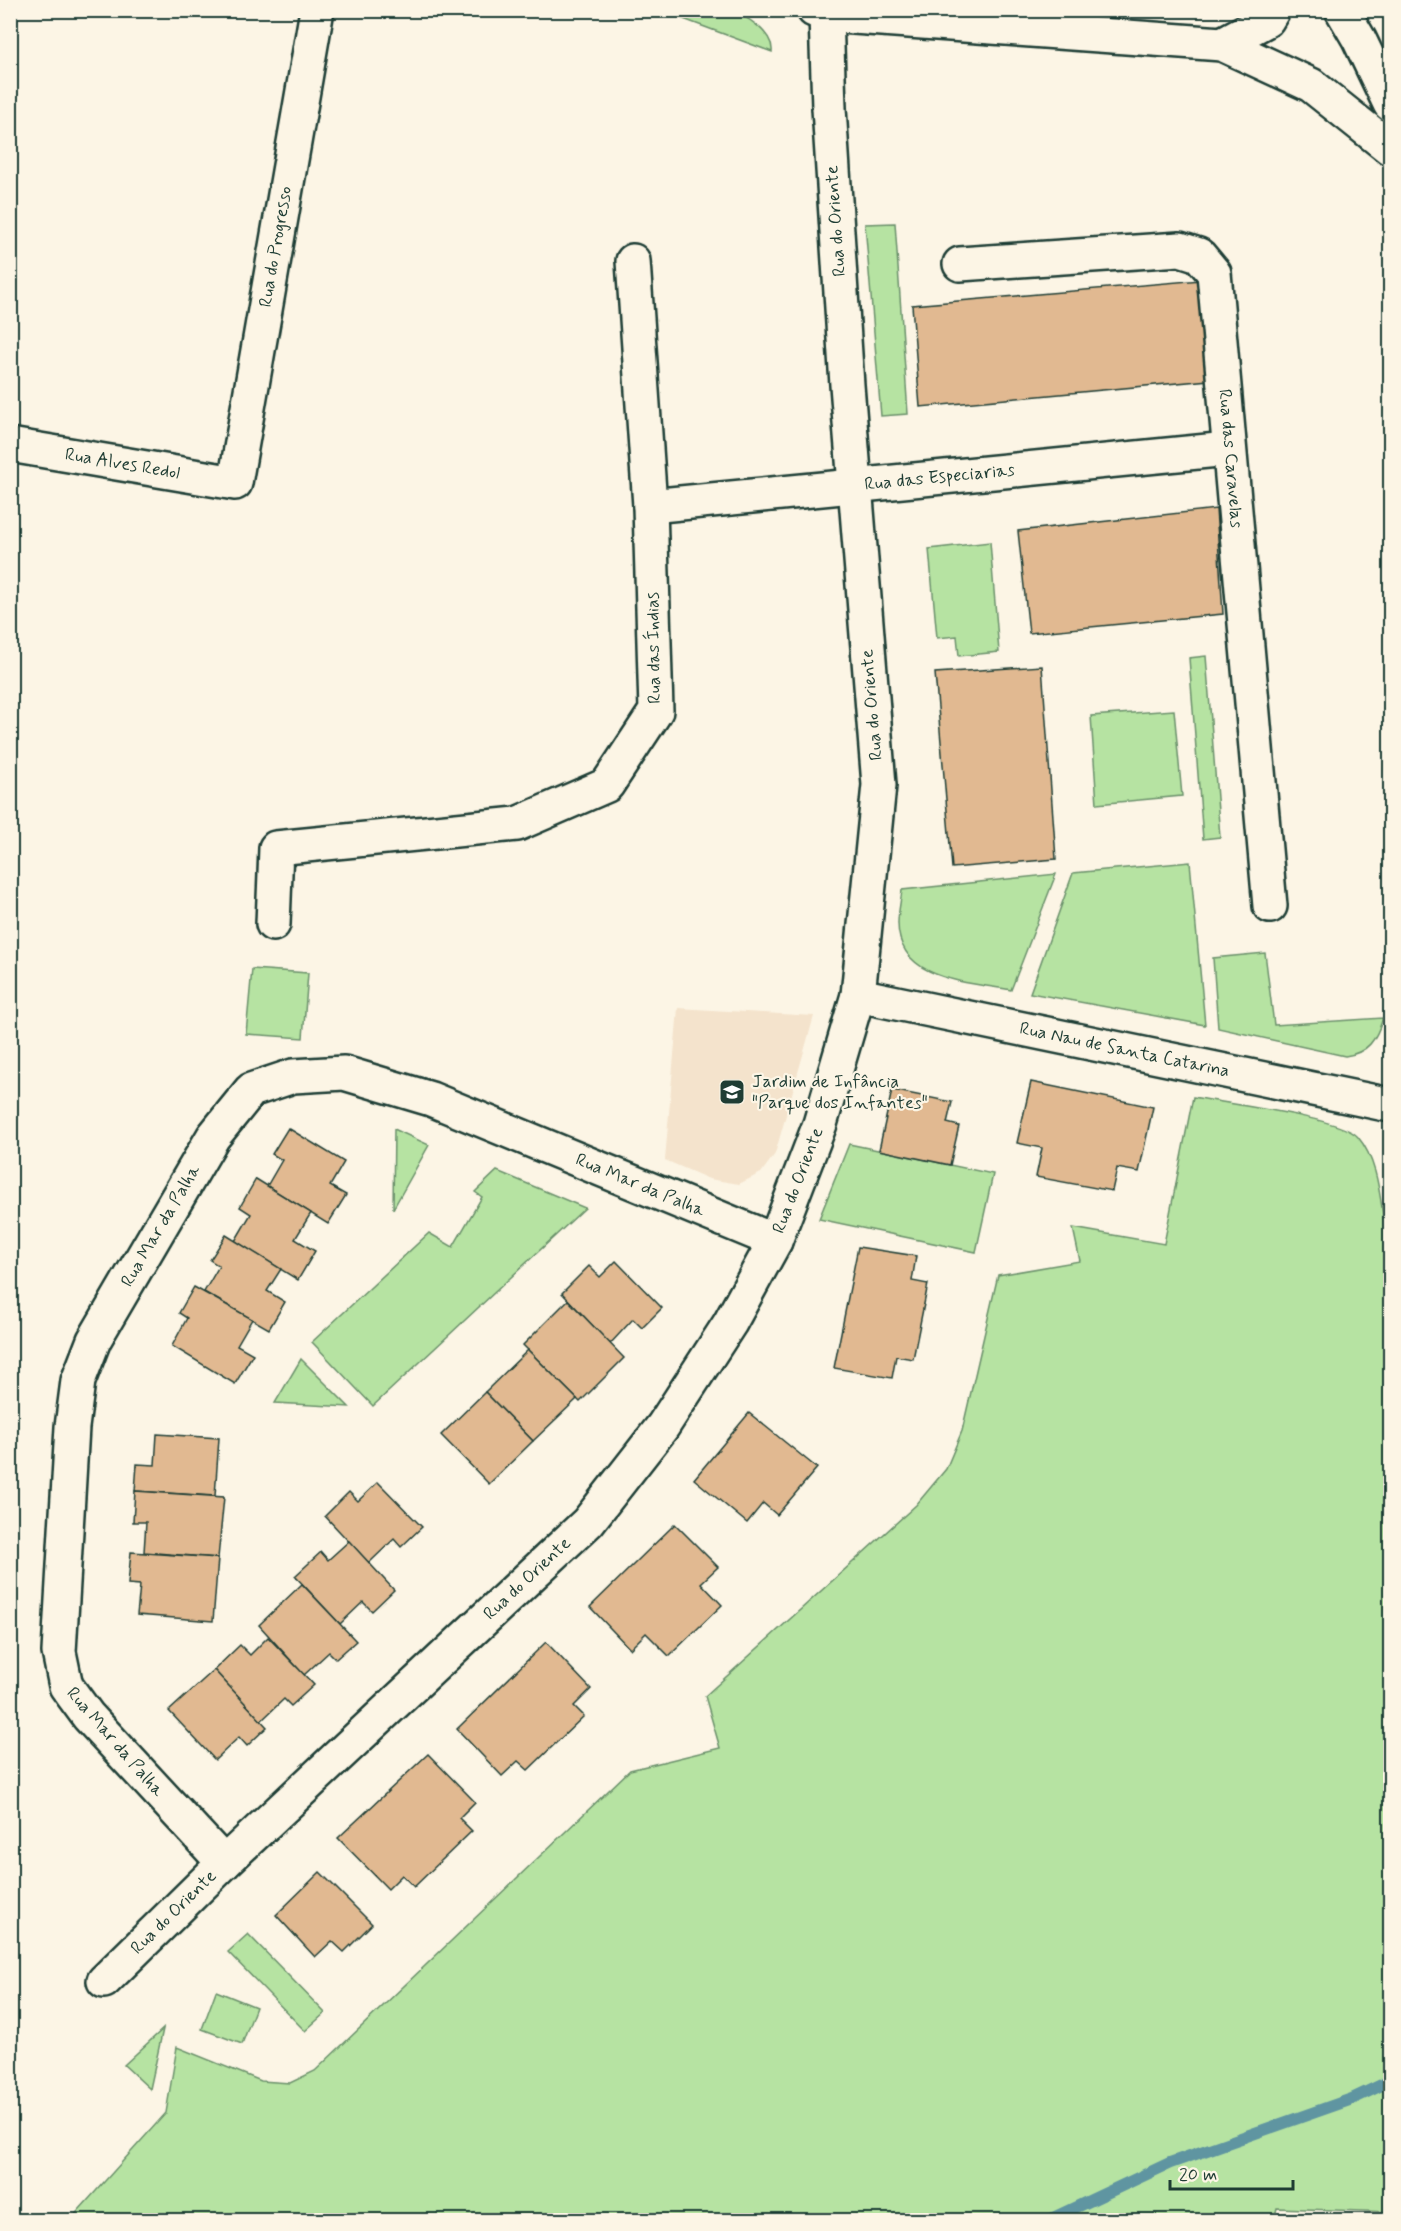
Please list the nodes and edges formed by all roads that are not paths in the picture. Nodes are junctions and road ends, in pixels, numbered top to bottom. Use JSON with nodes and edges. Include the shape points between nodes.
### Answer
{"nodes":[{"id":1,"x":317,"y":10,"type":"edge"},
{"id":2,"x":1273,"y":10,"type":"edge"},
{"id":3,"x":1342,"y":10,"type":"edge"},
{"id":4,"x":820,"y":13,"type":"edge"},
{"id":5,"x":1222,"y":44,"type":"junction"},
{"id":6,"x":1390,"y":104,"type":"edge"},
{"id":7,"x":1390,"y":148,"type":"edge"},
{"id":8,"x":633,"y":261,"type":"dead end"},
{"id":9,"x":960,"y":264,"type":"dead end"},
{"id":10,"x":10,"y":445,"type":"edge"},
{"id":11,"x":1228,"y":449,"type":"junction"},
{"id":12,"x":235,"y":483,"type":"joint"},
{"id":13,"x":857,"y":485,"type":"junction"},
{"id":14,"x":650,"y":506,"type":"junction"},
{"id":15,"x":1270,"y":906,"type":"dead end"},
{"id":16,"x":273,"y":924,"type":"dead end"},
{"id":17,"x":858,"y":995,"type":"junction"},
{"id":18,"x":1390,"y":1105,"type":"edge"},
{"id":19,"x":774,"y":1241,"type":"junction"},
{"id":20,"x":224,"y":1863,"type":"junction"},
{"id":21,"x":104,"y":1981,"type":"dead end"}],
"edges":[{"from":1,"to":12,"type":"street","name":"Rua do Progresso"},
{"from":2,"to":5,"type":"street","via":[[1267,20]]},
{"from":3,"to":6,"type":"street"},
{"from":4,"to":5,"type":"street"},
{"from":4,"to":13,"type":"street","name":"Rua do Oriente"},
{"from":5,"to":7,"type":"street","via":[[1311,85]]},
{"from":8,"to":14,"type":"street","name":"Rua das Índias"},
{"from":9,"to":11,"type":"street","name":"Rua das Caravelas","via":[[1180,249],[1199,255],[1214,273]]},
{"from":10,"to":12,"type":"street","name":"Rua Alves Redol"},
{"from":11,"to":13,"type":"street","name":"Rua das Especiarias"},
{"from":11,"to":15,"type":"street","name":"Rua das Caravelas"},
{"from":13,"to":14,"type":"street","name":"Rua das Especiarias"},
{"from":13,"to":17,"type":"street","name":"Rua do Oriente","via":[[879,784]]},
{"from":14,"to":16,"type":"street","name":"Rua das Índias","via":[[656,711],[608,785],[517,824],[276,848]]},
{"from":17,"to":18,"type":"street","name":"Rua Nau de Santa Catarina"},
{"from":17,"to":19,"type":"street","name":"Rua do Oriente","via":[[820,1124]]},
{"from":19,"to":20,"type":"street","name":"Rua do Oriente","via":[[730,1323],[663,1426],[588,1522]]},
{"from":19,"to":20,"type":"street","name":"Rua Mar da Palha","via":[[431,1099],[344,1073],[292,1076],[251,1090],[213,1137],[94,1340],[78,1381],[59,1652],[66,1686],[88,1716]]},
{"from":20,"to":21,"type":"street","name":"Rua do Oriente"}]}
